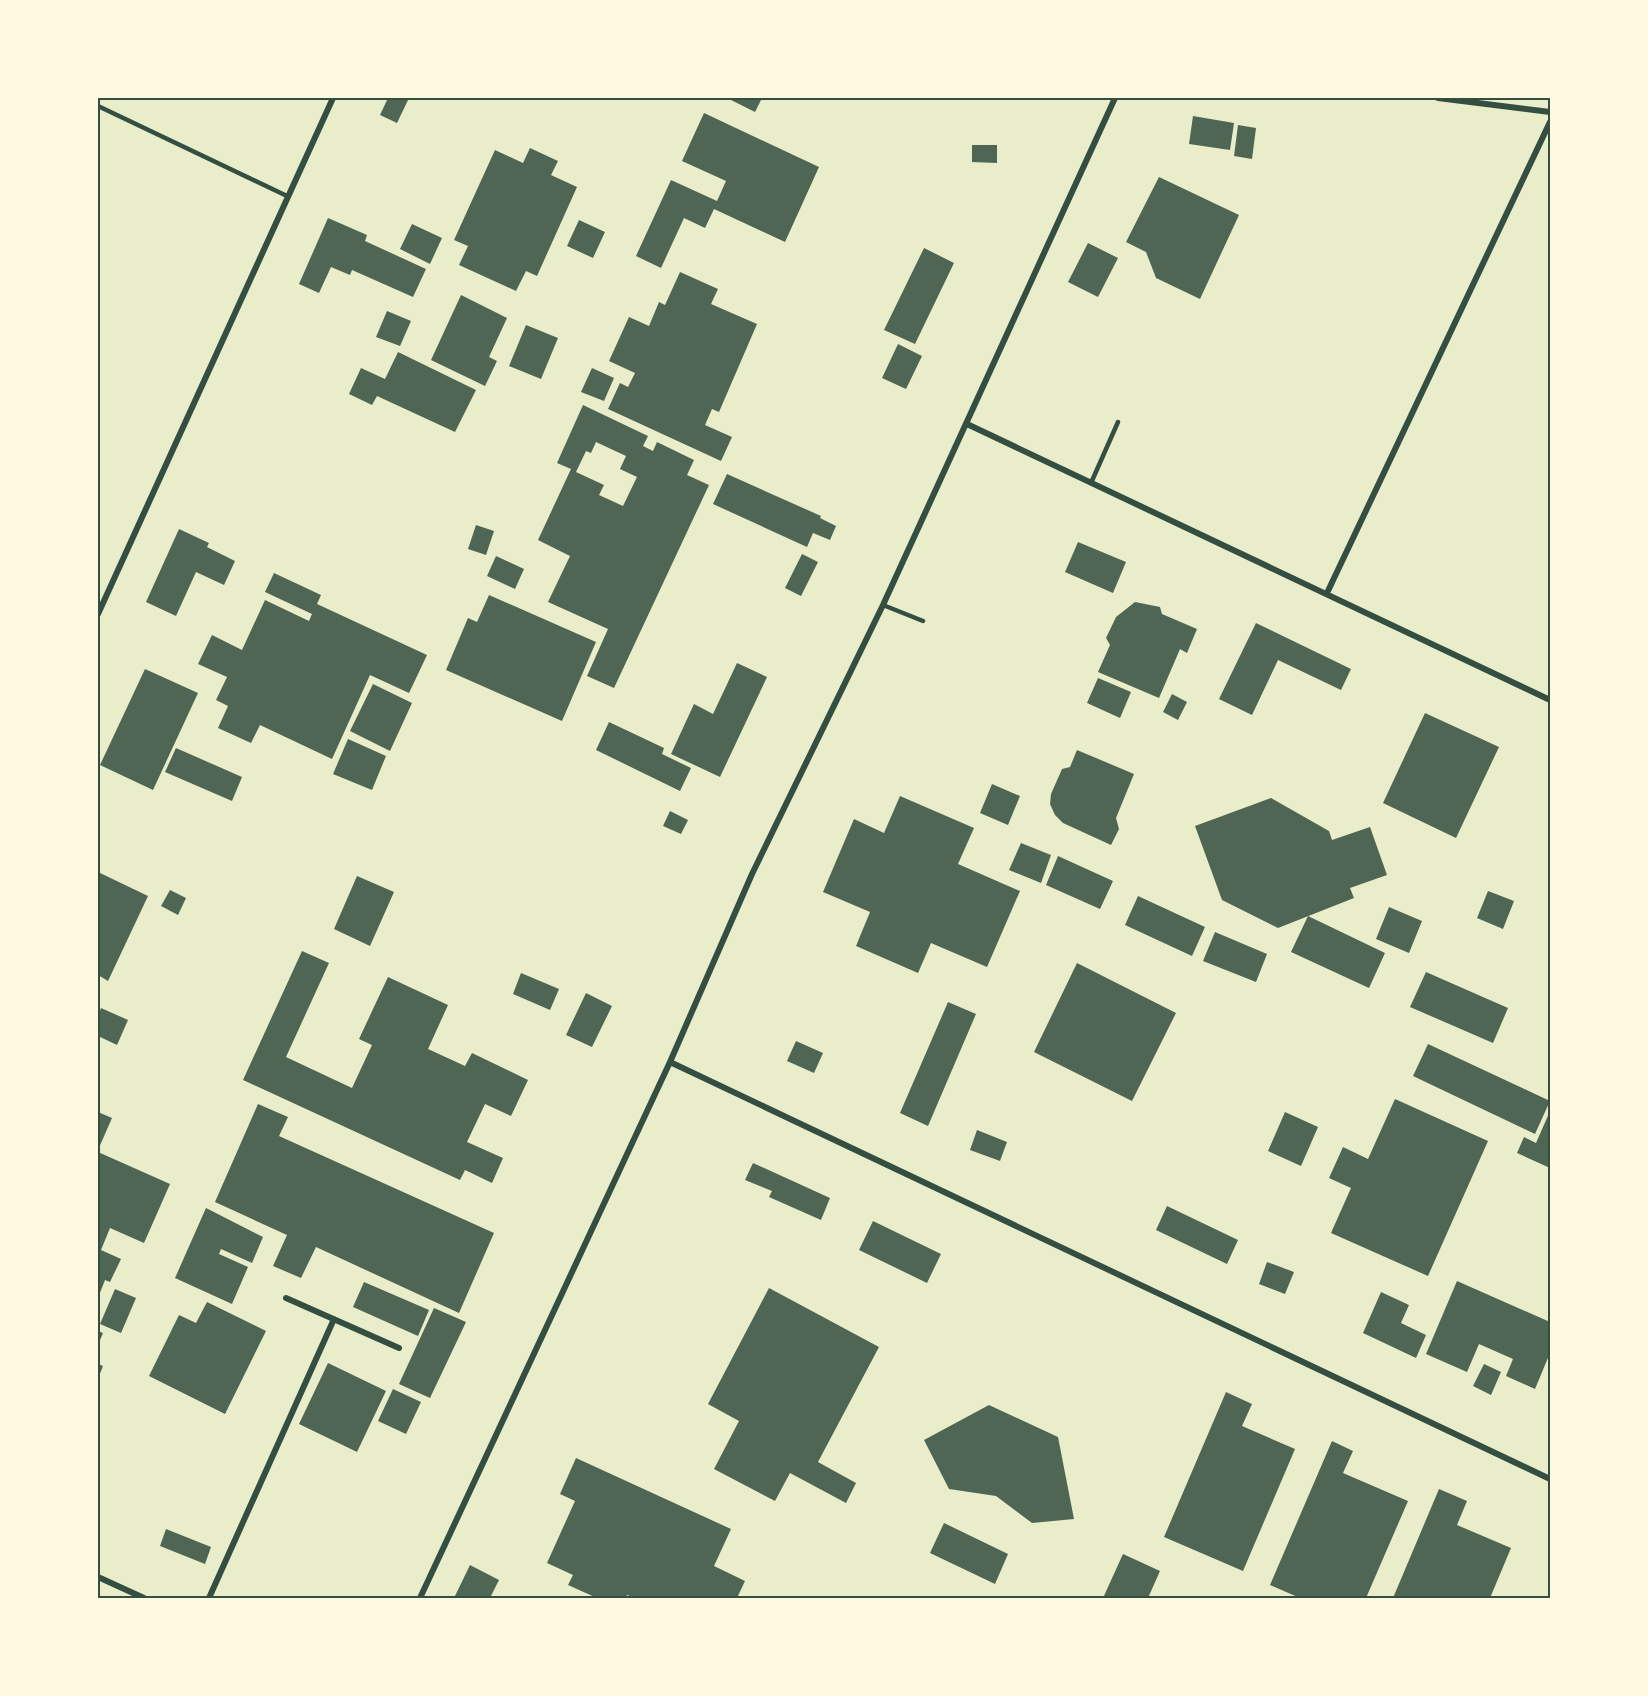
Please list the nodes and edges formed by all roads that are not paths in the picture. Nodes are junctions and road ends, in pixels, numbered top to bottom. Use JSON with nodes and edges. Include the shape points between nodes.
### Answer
{"nodes":[{"id":1,"x":333,"y":98,"type":"edge"},
{"id":2,"x":1115,"y":98,"type":"edge"},
{"id":3,"x":1438,"y":98,"type":"edge"},
{"id":4,"x":98,"y":106,"type":"edge"},
{"id":5,"x":1551,"y":112,"type":"edge"},
{"id":6,"x":1551,"y":122,"type":"edge"},
{"id":7,"x":287,"y":196,"type":"junction"},
{"id":8,"x":1118,"y":422,"type":"dead end"},
{"id":9,"x":967,"y":424,"type":"junction"},
{"id":10,"x":1091,"y":483,"type":"junction"},
{"id":11,"x":1327,"y":593,"type":"junction"},
{"id":12,"x":883,"y":605,"type":"junction"},
{"id":13,"x":98,"y":614,"type":"edge"},
{"id":14,"x":923,"y":621,"type":"dead end"},
{"id":15,"x":1551,"y":700,"type":"edge"},
{"id":16,"x":670,"y":1062,"type":"junction"},
{"id":17,"x":286,"y":1298,"type":"dead end"},
{"id":18,"x":334,"y":1319,"type":"junction"},
{"id":19,"x":399,"y":1348,"type":"dead end"},
{"id":20,"x":1551,"y":1479,"type":"edge"},
{"id":21,"x":98,"y":1577,"type":"edge"},
{"id":22,"x":144,"y":1599,"type":"edge"},
{"id":23,"x":209,"y":1599,"type":"edge"},
{"id":24,"x":420,"y":1599,"type":"edge"}],
"edges":[{"from":1,"to":7,"type":"street"},
{"from":2,"to":9,"type":"street"},
{"from":3,"to":5,"type":"street"},
{"from":4,"to":7,"type":"lane"},
{"from":6,"to":11,"type":"street"},
{"from":7,"to":13,"type":"street"},
{"from":8,"to":10,"type":"lane"},
{"from":9,"to":10,"type":"street"},
{"from":9,"to":12,"type":"street"},
{"from":10,"to":11,"type":"street"},
{"from":11,"to":15,"type":"street"},
{"from":12,"to":14,"type":"lane"},
{"from":12,"to":16,"type":"street","via":[[752,874]]},
{"from":16,"to":20,"type":"street"},
{"from":16,"to":24,"type":"street"},
{"from":17,"to":18,"type":"street"},
{"from":18,"to":19,"type":"street"},
{"from":18,"to":23,"type":"street"},
{"from":21,"to":22,"type":"street"}]}
